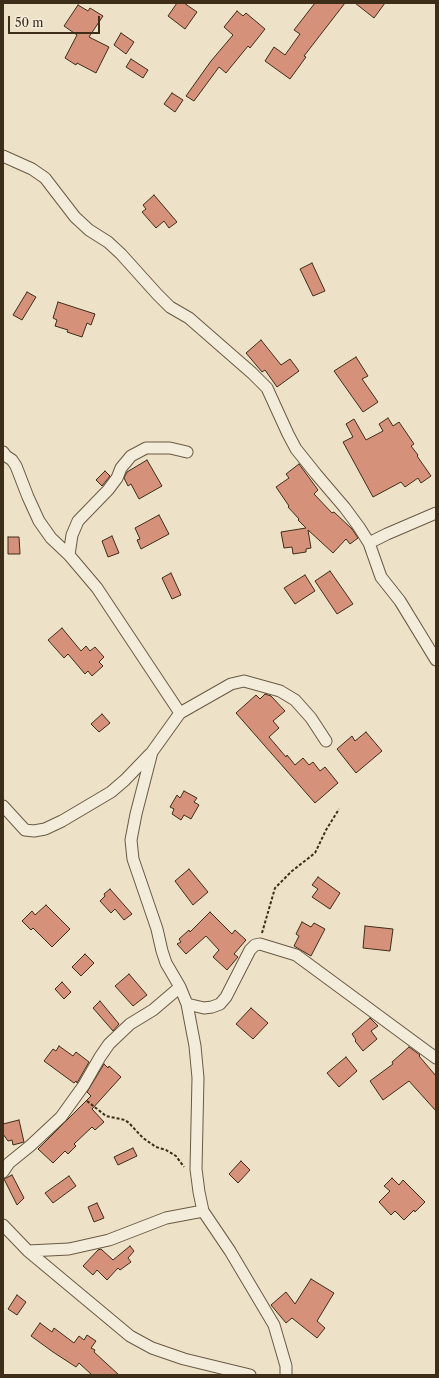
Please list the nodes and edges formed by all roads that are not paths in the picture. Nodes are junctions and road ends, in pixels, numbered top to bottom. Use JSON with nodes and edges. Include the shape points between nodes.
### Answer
{"nodes":[{"id":1,"x":3,"y":156,"type":"edge"},
{"id":2,"x":3,"y":452,"type":"edge"},
{"id":3,"x":187,"y":452,"type":"dead end"},
{"id":4,"x":436,"y":513,"type":"edge"},
{"id":5,"x":369,"y":544,"type":"junction"},
{"id":6,"x":69,"y":555,"type":"junction"},
{"id":7,"x":432,"y":650,"type":"edge"},
{"id":8,"x":436,"y":660,"type":"edge"},
{"id":9,"x":180,"y":713,"type":"junction"},
{"id":10,"x":326,"y":741,"type":"dead end"},
{"id":11,"x":152,"y":752,"type":"junction"},
{"id":12,"x":3,"y":806,"type":"edge"},
{"id":13,"x":180,"y":987,"type":"junction"},
{"id":14,"x":187,"y":1004,"type":"junction"},
{"id":15,"x":436,"y":1058,"type":"edge"},
{"id":16,"x":3,"y":1172,"type":"edge"},
{"id":17,"x":203,"y":1211,"type":"junction"},
{"id":18,"x":3,"y":1225,"type":"edge"},
{"id":19,"x":28,"y":1251,"type":"junction"},
{"id":20,"x":250,"y":1375,"type":"edge"},
{"id":21,"x":286,"y":1375,"type":"edge"}],
"edges":[{"from":1,"to":5,"type":"street","via":[[32,169],[44,178],[75,217],[117,250],[170,307],[189,318],[260,380],[267,388],[296,449],[345,508]]},
{"from":2,"to":6,"type":"street","via":[[16,466],[39,521],[51,538]]},
{"from":3,"to":6,"type":"street","via":[[170,448],[146,448],[131,456],[108,490],[78,521],[72,535]]},
{"from":4,"to":5,"type":"street"},
{"from":5,"to":7,"type":"street","via":[[381,577]]},
{"from":6,"to":9,"type":"street","via":[[97,588]]},
{"from":7,"to":8,"type":"street"},
{"from":9,"to":10,"type":"street","via":[[231,684],[244,681],[280,691],[296,700]]},
{"from":9,"to":11,"type":"street"},
{"from":11,"to":12,"type":"street","via":[[111,792],[45,829],[25,830]]},
{"from":11,"to":13,"type":"street","via":[[131,840],[133,859],[166,963]]},
{"from":13,"to":14,"type":"street"},
{"from":13,"to":16,"type":"street","via":[[153,1010],[130,1024],[109,1044],[60,1117],[9,1163]]},
{"from":14,"to":15,"type":"street","via":[[204,1008],[220,1004],[250,950],[258,944],[296,955]]},
{"from":14,"to":17,"type":"street","via":[[198,1078],[196,1169]]},
{"from":17,"to":19,"type":"street","via":[[166,1218],[109,1240],[69,1249]]},
{"from":17,"to":21,"type":"street","via":[[274,1325],[286,1366]]},
{"from":18,"to":19,"type":"street"},
{"from":19,"to":20,"type":"street","via":[[130,1336],[152,1348],[184,1359]]}]}
